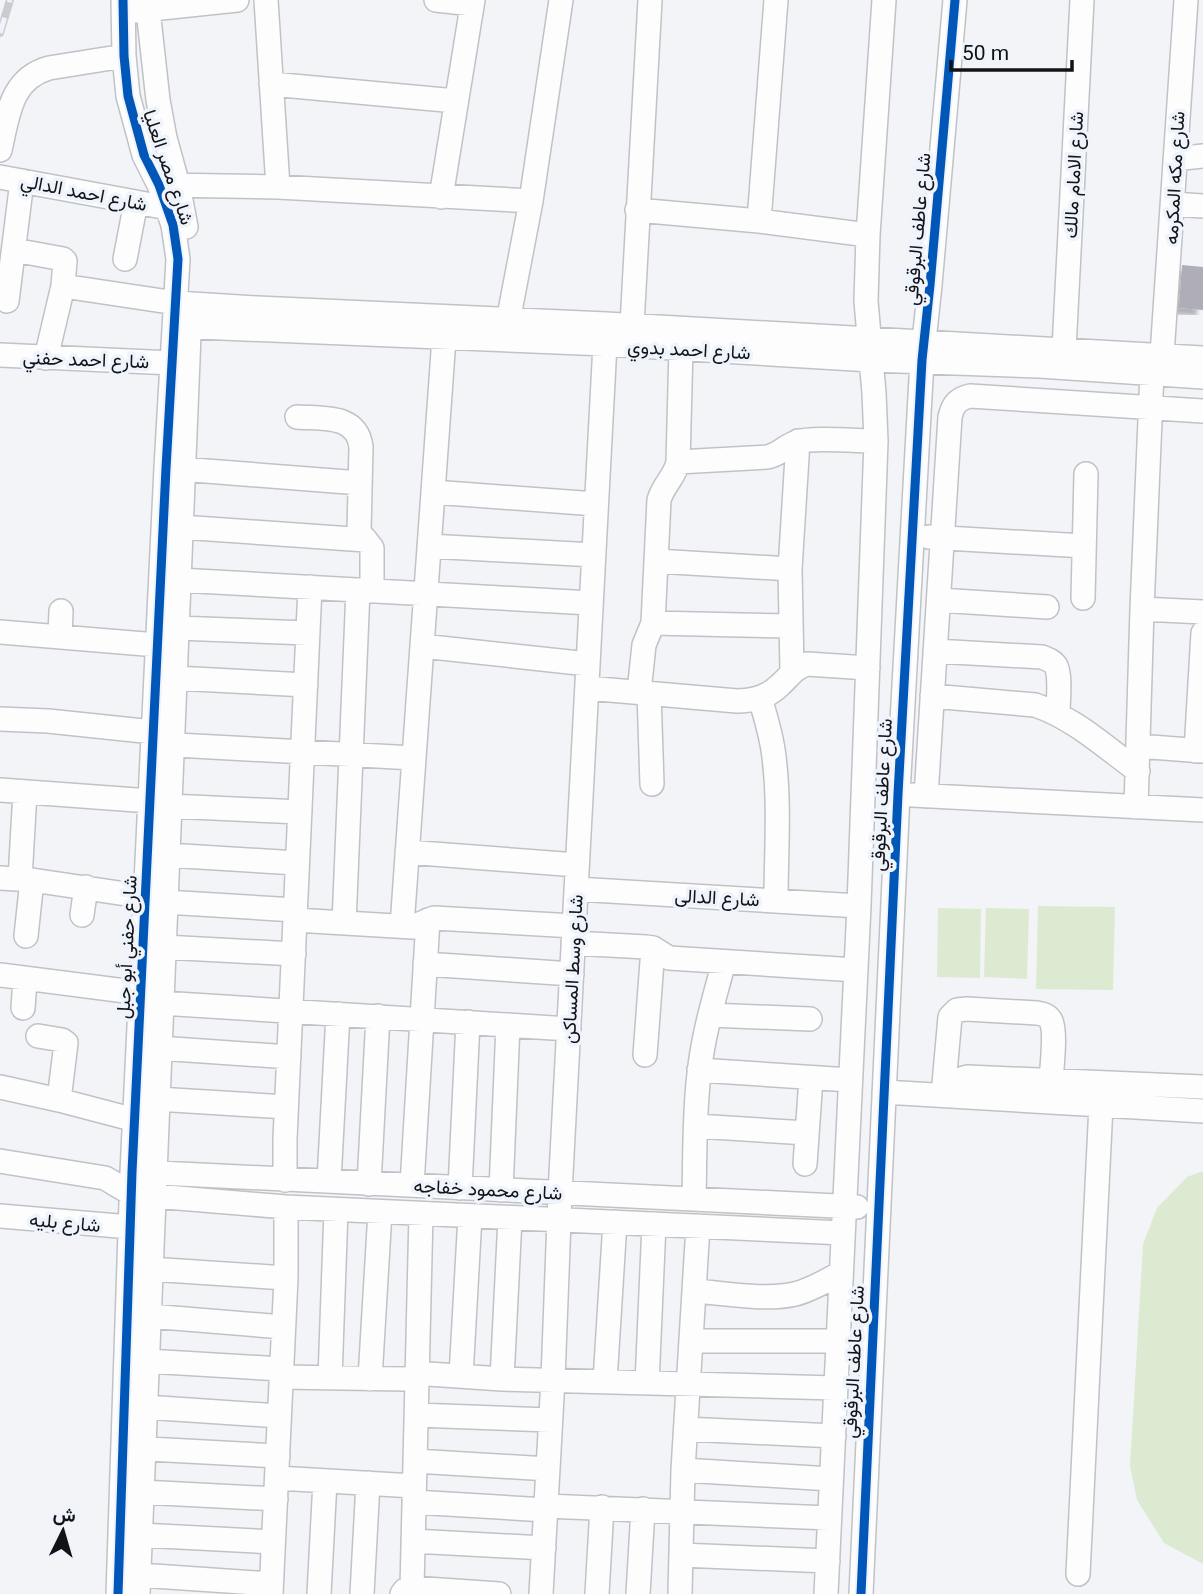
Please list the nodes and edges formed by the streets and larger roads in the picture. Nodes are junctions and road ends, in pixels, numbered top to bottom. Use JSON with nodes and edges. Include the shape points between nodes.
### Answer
{"nodes":[{"id":1,"x":237,"y":0,"type":"edge"},
{"id":2,"x":266,"y":0,"type":"edge"},
{"id":3,"x":436,"y":0,"type":"edge"},
{"id":4,"x":561,"y":0,"type":"edge"},
{"id":5,"x":650,"y":0,"type":"edge"},
{"id":6,"x":776,"y":0,"type":"edge"},
{"id":7,"x":884,"y":0,"type":"edge"},
{"id":8,"x":955,"y":0,"type":"edge"},
{"id":9,"x":1082,"y":0,"type":"edge"},
{"id":10,"x":1186,"y":0,"type":"edge"},
{"id":11,"x":473,"y":2,"type":"edge"},
{"id":12,"x":148,"y":5,"type":"edge"},
{"id":13,"x":123,"y":6,"type":"edge"},
{"id":14,"x":124,"y":56,"type":"junction"},
{"id":15,"x":271,"y":84,"type":"junction"},
{"id":16,"x":456,"y":101,"type":"junction"},
{"id":17,"x":0,"y":150,"type":"edge"},
{"id":18,"x":1203,"y":156,"type":"edge"},
{"id":19,"x":1175,"y":159,"type":"junction"},
{"id":20,"x":11,"y":179,"type":"edge"},
{"id":21,"x":169,"y":185,"type":"junction"},
{"id":22,"x":278,"y":187,"type":"junction"},
{"id":23,"x":441,"y":197,"type":"junction"},
{"id":24,"x":531,"y":201,"type":"junction"},
{"id":25,"x":136,"y":202,"type":"junction"},
{"id":26,"x":1173,"y":204,"type":"junction"},
{"id":27,"x":1203,"y":206,"type":"edge"},
{"id":28,"x":168,"y":208,"type":"junction"},
{"id":29,"x":637,"y":210,"type":"junction"},
{"id":30,"x":759,"y":221,"type":"junction"},
{"id":31,"x":868,"y":235,"type":"junction"},
{"id":32,"x":14,"y":250,"type":"junction"},
{"id":33,"x":125,"y":259,"type":"dead end"},
{"id":34,"x":63,"y":286,"type":"junction"},
{"id":35,"x":7,"y":301,"type":"dead end"},
{"id":36,"x":184,"y":303,"type":"junction"},
{"id":37,"x":632,"y":325,"type":"junction"},
{"id":38,"x":182,"y":327,"type":"junction"},
{"id":39,"x":506,"y":330,"type":"junction"},
{"id":40,"x":444,"y":338,"type":"junction"},
{"id":41,"x":605,"y":344,"type":"junction"},
{"id":42,"x":681,"y":348,"type":"junction"},
{"id":43,"x":870,"y":349,"type":"junction"},
{"id":44,"x":1064,"y":349,"type":"junction"},
{"id":45,"x":923,"y":351,"type":"junction"},
{"id":46,"x":0,"y":355,"type":"edge"},
{"id":47,"x":46,"y":358,"type":"junction"},
{"id":48,"x":1203,"y":358,"type":"edge"},
{"id":49,"x":172,"y":363,"type":"junction"},
{"id":50,"x":1157,"y":364,"type":"junction"},
{"id":51,"x":1203,"y":377,"type":"edge"},
{"id":52,"x":1151,"y":408,"type":"junction"},
{"id":53,"x":1203,"y":411,"type":"edge"},
{"id":54,"x":296,"y":417,"type":"dead end"},
{"id":55,"x":798,"y":441,"type":"junction"},
{"id":56,"x":876,"y":441,"type":"junction"},
{"id":57,"x":678,"y":462,"type":"junction"},
{"id":58,"x":175,"y":468,"type":"junction"},
{"id":59,"x":1086,"y":474,"type":"dead end"},
{"id":60,"x":360,"y":483,"type":"junction"},
{"id":61,"x":433,"y":492,"type":"junction"},
{"id":62,"x":596,"y":504,"type":"junction"},
{"id":63,"x":181,"y":527,"type":"junction"},
{"id":64,"x":912,"y":535,"type":"junction"},
{"id":65,"x":942,"y":538,"type":"junction"},
{"id":66,"x":366,"y":540,"type":"junction"},
{"id":67,"x":429,"y":546,"type":"junction"},
{"id":68,"x":1084,"y":546,"type":"junction"},
{"id":69,"x":594,"y":555,"type":"junction"},
{"id":70,"x":656,"y":561,"type":"junction"},
{"id":71,"x":790,"y":569,"type":"junction"},
{"id":72,"x":179,"y":580,"type":"junction"},
{"id":73,"x":310,"y":587,"type":"junction"},
{"id":74,"x":365,"y":591,"type":"junction"},
{"id":75,"x":426,"y":594,"type":"junction"},
{"id":76,"x":1083,"y":598,"type":"dead end"},
{"id":77,"x":939,"y":600,"type":"junction"},
{"id":78,"x":591,"y":603,"type":"junction"},
{"id":79,"x":1047,"y":607,"type":"dead end"},
{"id":80,"x":1142,"y":609,"type":"junction"},
{"id":81,"x":61,"y":611,"type":"dead end"},
{"id":82,"x":1203,"y":612,"type":"edge"},
{"id":83,"x":653,"y":624,"type":"junction"},
{"id":84,"x":790,"y":626,"type":"junction"},
{"id":85,"x":177,"y":628,"type":"junction"},
{"id":86,"x":0,"y":632,"type":"edge"},
{"id":87,"x":308,"y":633,"type":"junction"},
{"id":88,"x":1203,"y":633,"type":"edge"},
{"id":89,"x":60,"y":636,"type":"junction"},
{"id":90,"x":157,"y":645,"type":"junction"},
{"id":91,"x":422,"y":646,"type":"junction"},
{"id":92,"x":935,"y":650,"type":"junction"},
{"id":93,"x":1203,"y":659,"type":"edge"},
{"id":94,"x":588,"y":664,"type":"junction"},
{"id":95,"x":867,"y":668,"type":"junction"},
{"id":96,"x":792,"y":671,"type":"junction"},
{"id":97,"x":175,"y":678,"type":"junction"},
{"id":98,"x":306,"y":685,"type":"junction"},
{"id":99,"x":587,"y":688,"type":"junction"},
{"id":100,"x":644,"y":693,"type":"junction"},
{"id":101,"x":932,"y":696,"type":"junction"},
{"id":102,"x":760,"y":698,"type":"junction"},
{"id":103,"x":1201,"y":705,"type":"edge"},
{"id":104,"x":1058,"y":714,"type":"junction"},
{"id":105,"x":0,"y":719,"type":"edge"},
{"id":106,"x":160,"y":740,"type":"junction"},
{"id":107,"x":1138,"y":746,"type":"junction"},
{"id":108,"x":1200,"y":751,"type":"edge"},
{"id":109,"x":303,"y":752,"type":"junction"},
{"id":110,"x":351,"y":754,"type":"junction"},
{"id":111,"x":414,"y":758,"type":"junction"},
{"id":112,"x":1138,"y":771,"type":"junction"},
{"id":113,"x":652,"y":784,"type":"dead end"},
{"id":114,"x":0,"y":790,"type":"edge"},
{"id":115,"x":25,"y":792,"type":"junction"},
{"id":116,"x":898,"y":794,"type":"junction"},
{"id":117,"x":926,"y":796,"type":"junction"},
{"id":118,"x":160,"y":803,"type":"junction"},
{"id":119,"x":1136,"y":807,"type":"junction"},
{"id":120,"x":1203,"y":810,"type":"edge"},
{"id":121,"x":300,"y":812,"type":"junction"},
{"id":122,"x":407,"y":852,"type":"junction"},
{"id":123,"x":167,"y":855,"type":"junction"},
{"id":124,"x":298,"y":863,"type":"junction"},
{"id":125,"x":577,"y":865,"type":"junction"},
{"id":126,"x":17,"y":879,"type":"edge"},
{"id":127,"x":86,"y":887,"type":"junction"},
{"id":128,"x":576,"y":889,"type":"junction"},
{"id":129,"x":155,"y":900,"type":"junction"},
{"id":130,"x":776,"y":901,"type":"junction"},
{"id":131,"x":859,"y":906,"type":"junction"},
{"id":132,"x":82,"y":915,"type":"dead end"},
{"id":133,"x":295,"y":915,"type":"junction"},
{"id":134,"x":428,"y":920,"type":"junction"},
{"id":135,"x":344,"y":923,"type":"junction"},
{"id":136,"x":402,"y":926,"type":"junction"},
{"id":137,"x":574,"y":935,"type":"junction"},
{"id":138,"x":26,"y":936,"type":"dead end"},
{"id":139,"x":164,"y":947,"type":"junction"},
{"id":140,"x":653,"y":948,"type":"junction"},
{"id":141,"x":293,"y":954,"type":"junction"},
{"id":142,"x":724,"y":962,"type":"junction"},
{"id":143,"x":425,"y":964,"type":"junction"},
{"id":144,"x":856,"y":970,"type":"junction"},
{"id":145,"x":572,"y":974,"type":"junction"},
{"id":146,"x":0,"y":975,"type":"edge"},
{"id":147,"x":25,"y":979,"type":"junction"},
{"id":148,"x":151,"y":998,"type":"junction"},
{"id":149,"x":23,"y":1008,"type":"dead end"},
{"id":150,"x":291,"y":1011,"type":"junction"},
{"id":151,"x":338,"y":1014,"type":"junction"},
{"id":152,"x":710,"y":1015,"type":"junction"},
{"id":153,"x":378,"y":1016,"type":"junction"},
{"id":154,"x":422,"y":1019,"type":"junction"},
{"id":155,"x":810,"y":1019,"type":"dead end"},
{"id":156,"x":468,"y":1022,"type":"junction"},
{"id":157,"x":508,"y":1025,"type":"junction"},
{"id":158,"x":569,"y":1029,"type":"junction"},
{"id":159,"x":38,"y":1036,"type":"dead end"},
{"id":160,"x":159,"y":1048,"type":"junction"},
{"id":161,"x":645,"y":1055,"type":"dead end"},
{"id":162,"x":289,"y":1057,"type":"junction"},
{"id":163,"x":699,"y":1070,"type":"junction"},
{"id":164,"x":811,"y":1078,"type":"junction"},
{"id":165,"x":850,"y":1080,"type":"junction"},
{"id":166,"x":1051,"y":1080,"type":"junction"},
{"id":167,"x":0,"y":1087,"type":"edge"},
{"id":168,"x":1203,"y":1087,"type":"edge"},
{"id":169,"x":884,"y":1092,"type":"junction"},
{"id":170,"x":943,"y":1095,"type":"junction"},
{"id":171,"x":157,"y":1099,"type":"junction"},
{"id":172,"x":59,"y":1100,"type":"junction"},
{"id":173,"x":1101,"y":1105,"type":"junction"},
{"id":174,"x":286,"y":1107,"type":"junction"},
{"id":175,"x":1203,"y":1111,"type":"edge"},
{"id":176,"x":135,"y":1120,"type":"junction"},
{"id":177,"x":696,"y":1126,"type":"junction"},
{"id":178,"x":807,"y":1133,"type":"junction"},
{"id":179,"x":0,"y":1161,"type":"edge"},
{"id":180,"x":805,"y":1164,"type":"dead end"},
{"id":181,"x":285,"y":1180,"type":"junction"},
{"id":182,"x":329,"y":1181,"type":"junction"},
{"id":183,"x":143,"y":1184,"type":"junction"},
{"id":184,"x":369,"y":1184,"type":"junction"},
{"id":185,"x":412,"y":1185,"type":"junction"},
{"id":186,"x":460,"y":1188,"type":"junction"},
{"id":187,"x":501,"y":1190,"type":"junction"},
{"id":188,"x":560,"y":1193,"type":"junction"},
{"id":189,"x":694,"y":1199,"type":"junction"},
{"id":190,"x":286,"y":1207,"type":"junction"},
{"id":191,"x":844,"y":1207,"type":"junction"},
{"id":192,"x":878,"y":1208,"type":"junction"},
{"id":193,"x":336,"y":1210,"type":"junction"},
{"id":194,"x":380,"y":1212,"type":"junction"},
{"id":195,"x":421,"y":1213,"type":"junction"},
{"id":196,"x":0,"y":1216,"type":"edge"},
{"id":197,"x":470,"y":1216,"type":"junction"},
{"id":198,"x":510,"y":1218,"type":"junction"},
{"id":199,"x":559,"y":1220,"type":"junction"},
{"id":200,"x":615,"y":1222,"type":"junction"},
{"id":201,"x":654,"y":1224,"type":"junction"},
{"id":202,"x":698,"y":1226,"type":"junction"},
{"id":203,"x":130,"y":1227,"type":"junction"},
{"id":204,"x":843,"y":1233,"type":"junction"},
{"id":205,"x":150,"y":1269,"type":"junction"},
{"id":206,"x":841,"y":1273,"type":"junction"},
{"id":207,"x":286,"y":1278,"type":"junction"},
{"id":208,"x":694,"y":1291,"type":"junction"},
{"id":209,"x":149,"y":1317,"type":"junction"},
{"id":210,"x":283,"y":1327,"type":"junction"},
{"id":211,"x":691,"y":1341,"type":"junction"},
{"id":212,"x":838,"y":1341,"type":"junction"},
{"id":213,"x":147,"y":1361,"type":"junction"},
{"id":214,"x":281,"y":1373,"type":"junction"},
{"id":215,"x":461,"y":1376,"type":"junction"},
{"id":216,"x":417,"y":1377,"type":"junction"},
{"id":217,"x":330,"y":1378,"type":"junction"},
{"id":218,"x":370,"y":1379,"type":"junction"},
{"id":219,"x":502,"y":1379,"type":"junction"},
{"id":220,"x":553,"y":1379,"type":"junction"},
{"id":221,"x":605,"y":1381,"type":"junction"},
{"id":222,"x":647,"y":1383,"type":"junction"},
{"id":223,"x":688,"y":1383,"type":"junction"},
{"id":224,"x":835,"y":1388,"type":"junction"},
{"id":225,"x":145,"y":1407,"type":"junction"},
{"id":226,"x":417,"y":1415,"type":"junction"},
{"id":227,"x":279,"y":1416,"type":"junction"},
{"id":228,"x":550,"y":1420,"type":"junction"},
{"id":229,"x":686,"y":1429,"type":"junction"},
{"id":230,"x":834,"y":1436,"type":"junction"},
{"id":231,"x":133,"y":1448,"type":"junction"},
{"id":232,"x":415,"y":1461,"type":"junction"},
{"id":233,"x":548,"y":1469,"type":"junction"},
{"id":234,"x":683,"y":1470,"type":"junction"},
{"id":235,"x":277,"y":1478,"type":"junction"},
{"id":236,"x":831,"y":1479,"type":"junction"},
{"id":237,"x":325,"y":1481,"type":"junction"},
{"id":238,"x":368,"y":1483,"type":"junction"},
{"id":239,"x":142,"y":1492,"type":"junction"},
{"id":240,"x":414,"y":1494,"type":"junction"},
{"id":241,"x":602,"y":1507,"type":"junction"},
{"id":242,"x":546,"y":1508,"type":"junction"},
{"id":243,"x":643,"y":1509,"type":"junction"},
{"id":244,"x":683,"y":1511,"type":"junction"},
{"id":245,"x":829,"y":1518,"type":"junction"},
{"id":246,"x":141,"y":1535,"type":"junction"},
{"id":247,"x":413,"y":1541,"type":"junction"},
{"id":248,"x":273,"y":1542,"type":"junction"},
{"id":249,"x":544,"y":1548,"type":"junction"},
{"id":250,"x":681,"y":1555,"type":"junction"},
{"id":251,"x":828,"y":1562,"type":"junction"},
{"id":252,"x":1078,"y":1574,"type":"dead end"},
{"id":253,"x":139,"y":1585,"type":"edge"},
{"id":254,"x":271,"y":1589,"type":"edge"},
{"id":255,"x":407,"y":1591,"type":"edge"},
{"id":256,"x":118,"y":1594,"type":"edge"},
{"id":257,"x":319,"y":1594,"type":"edge"},
{"id":258,"x":362,"y":1594,"type":"edge"},
{"id":259,"x":499,"y":1594,"type":"edge"},
{"id":260,"x":541,"y":1594,"type":"edge"},
{"id":261,"x":597,"y":1594,"type":"edge"},
{"id":262,"x":638,"y":1594,"type":"edge"},
{"id":263,"x":680,"y":1594,"type":"edge"},
{"id":264,"x":826,"y":1594,"type":"edge"},
{"id":265,"x":861,"y":1594,"type":"edge"}],
"edges":[{"from":1,"to":12,"type":"street"},
{"from":2,"to":15,"type":"street"},
{"from":3,"to":11,"type":"street"},
{"from":4,"to":24,"type":"street"},
{"from":5,"to":29,"type":"street"},
{"from":6,"to":30,"type":"street"},
{"from":7,"to":31,"type":"street","name":"شارع عاطف البرقوقي"},
{"from":8,"to":45,"type":"street","name":"شارع عاطف البرقوقي"},
{"from":9,"to":44,"type":"street","name":"شارع الامام مالك"},
{"from":10,"to":19,"type":"street","name":"شارع مكه المكرمه"},
{"from":11,"to":16,"type":"street"},
{"from":12,"to":13,"type":"street"},
{"from":12,"to":21,"type":"street","name":"شارع مصر العليا"},
{"from":13,"to":14,"type":"street","name":"شارع مصر العليا"},
{"from":14,"to":17,"type":"street","via":[[49,68],[30,77],[13,99]]},
{"from":14,"to":21,"type":"street","name":"شارع مصر العليا","via":[[128,96],[144,155]]},
{"from":15,"to":16,"type":"street"},
{"from":15,"to":22,"type":"street"},
{"from":16,"to":23,"type":"street"},
{"from":18,"to":19,"type":"street"},
{"from":19,"to":26,"type":"street","name":"شارع مكه المكرمه"},
{"from":20,"to":25,"type":"street","name":"شارع احمد الدالي"},
{"from":20,"to":32,"type":"street"},
{"from":21,"to":22,"type":"street"},
{"from":21,"to":28,"type":"street","name":"شارع مصر العليا"},
{"from":21,"to":36,"type":"street","name":"شارع مصر العليا","via":[[190,253]]},
{"from":22,"to":23,"type":"street"},
{"from":23,"to":24,"type":"street"},
{"from":24,"to":39,"type":"street"},
{"from":25,"to":28,"type":"street","name":"شارع احمد الدالي"},
{"from":25,"to":33,"type":"street"},
{"from":26,"to":27,"type":"street"},
{"from":26,"to":50,"type":"street","name":"شارع مكه المكرمه"},
{"from":28,"to":36,"type":"street","name":"شارع مصر العليا"},
{"from":29,"to":30,"type":"street"},
{"from":29,"to":37,"type":"street"},
{"from":30,"to":31,"type":"street"},
{"from":31,"to":43,"type":"street","name":"شارع عاطف البرقوقي"},
{"from":32,"to":34,"type":"street","via":[[64,259]]},
{"from":32,"to":35,"type":"street"},
{"from":34,"to":36,"type":"street","name":"شارع احمد بدوي"},
{"from":34,"to":47,"type":"street"},
{"from":36,"to":38,"type":"street","name":"شارع حفني أبو جبل"},
{"from":36,"to":39,"type":"street","name":"شارع احمد بدوي"},
{"from":37,"to":39,"type":"street","name":"شارع احمد بدوي"},
{"from":37,"to":43,"type":"street","name":"شارع احمد بدوي"},
{"from":38,"to":40,"type":"street","name":"شارع احمد بدوي"},
{"from":38,"to":49,"type":"street","name":"شارع حفني أبو جبل"},
{"from":38,"to":58,"type":"street","name":"شارع حفني أبو جبل"},
{"from":39,"to":40,"type":"street","name":"شارع احمد بدوي"},
{"from":39,"to":41,"type":"street","name":"شارع احمد بدوي"},
{"from":40,"to":61,"type":"street"},
{"from":41,"to":42,"type":"street","name":"شارع احمد بدوي"},
{"from":41,"to":62,"type":"street","name":"شارع وسط المساكن"},
{"from":42,"to":43,"type":"street","name":"شارع احمد بدوي"},
{"from":42,"to":57,"type":"street"},
{"from":43,"to":45,"type":"street","name":"شارع احمد بدوي"},
{"from":43,"to":56,"type":"street","name":"شارع عاطف البرقوقي"},
{"from":44,"to":45,"type":"street","name":"شارع احمد بدوي"},
{"from":44,"to":50,"type":"street","name":"شارع احمد بدوي"},
{"from":45,"to":50,"type":"street","name":"شارع احمد بدوي"},
{"from":45,"to":64,"type":"street","name":"شارع عاطف البرقوقي"},
{"from":46,"to":47,"type":"street","name":"شارع احمد حفني"},
{"from":47,"to":49,"type":"street","name":"شارع احمد حفني"},
{"from":48,"to":50,"type":"street","name":"شارع احمد بدوي"},
{"from":49,"to":58,"type":"street","name":"شارع حفني أبو جبل"},
{"from":50,"to":51,"type":"street","name":"شارع احمد بدوي"},
{"from":50,"to":52,"type":"street","name":"شارع مكه المكرمه"},
{"from":52,"to":53,"type":"street"},
{"from":52,"to":65,"type":"street","via":[[960,399],[950,417]]},
{"from":52,"to":80,"type":"street","name":"شارع مكه المكرمه"},
{"from":54,"to":60,"type":"street","via":[[339,421],[355,429],[361,447]]},
{"from":55,"to":56,"type":"street"},
{"from":55,"to":57,"type":"street","via":[[767,457]]},
{"from":55,"to":71,"type":"street"},
{"from":56,"to":95,"type":"street","name":"شارع عاطف البرقوقي"},
{"from":57,"to":70,"type":"street","via":[[659,500]]},
{"from":58,"to":60,"type":"street"},
{"from":58,"to":63,"type":"street","name":"شارع حفني أبو جبل"},
{"from":58,"to":90,"type":"street","name":"شارع حفني أبو جبل"},
{"from":59,"to":68,"type":"street"},
{"from":60,"to":66,"type":"street","via":[[359,532]]},
{"from":61,"to":62,"type":"street"},
{"from":61,"to":67,"type":"street"},
{"from":62,"to":69,"type":"street","name":"شارع وسط المساكن"},
{"from":63,"to":66,"type":"street"},
{"from":63,"to":72,"type":"street","name":"شارع حفني أبو جبل"},
{"from":64,"to":65,"type":"street"},
{"from":64,"to":116,"type":"street","name":"شارع عاطف البرقوقي"},
{"from":65,"to":68,"type":"street"},
{"from":65,"to":77,"type":"street"},
{"from":66,"to":74,"type":"street","via":[[373,554]]},
{"from":67,"to":69,"type":"street"},
{"from":67,"to":75,"type":"street"},
{"from":68,"to":76,"type":"street"},
{"from":69,"to":78,"type":"street","name":"شارع وسط المساكن"},
{"from":70,"to":71,"type":"street"},
{"from":70,"to":83,"type":"street"},
{"from":71,"to":84,"type":"street"},
{"from":72,"to":73,"type":"street"},
{"from":72,"to":85,"type":"street","name":"شارع حفني أبو جبل"},
{"from":73,"to":74,"type":"street"},
{"from":73,"to":87,"type":"street"},
{"from":74,"to":75,"type":"street"},
{"from":74,"to":110,"type":"street"},
{"from":75,"to":78,"type":"street"},
{"from":75,"to":91,"type":"street"},
{"from":77,"to":79,"type":"street"},
{"from":77,"to":92,"type":"street"},
{"from":78,"to":94,"type":"street","name":"شارع وسط المساكن"},
{"from":80,"to":82,"type":"street"},
{"from":80,"to":107,"type":"street","name":"شارع مكه المكرمه"},
{"from":81,"to":89,"type":"street"},
{"from":83,"to":84,"type":"street"},
{"from":83,"to":100,"type":"street","via":[[644,645]]},
{"from":84,"to":96,"type":"street"},
{"from":85,"to":87,"type":"street"},
{"from":85,"to":97,"type":"street","name":"شارع حفني أبو جبل"},
{"from":86,"to":89,"type":"street"},
{"from":87,"to":98,"type":"street"},
{"from":88,"to":93,"type":"street"},
{"from":89,"to":90,"type":"street"},
{"from":90,"to":106,"type":"street","name":"شارع حفني أبو جبل"},
{"from":91,"to":94,"type":"street"},
{"from":91,"to":111,"type":"street"},
{"from":92,"to":101,"type":"street"},
{"from":92,"to":104,"type":"street","via":[[1051,660],[1058,675]]},
{"from":93,"to":103,"type":"street"},
{"from":94,"to":99,"type":"street","name":"شارع وسط المساكن"},
{"from":95,"to":96,"type":"street","via":[[807,664]]},
{"from":95,"to":131,"type":"street","name":"شارع عاطف البرقوقي"},
{"from":96,"to":102,"type":"street"},
{"from":97,"to":98,"type":"street"},
{"from":97,"to":106,"type":"street","name":"شارع حفني أبو جبل"},
{"from":98,"to":109,"type":"street"},
{"from":99,"to":100,"type":"street"},
{"from":99,"to":125,"type":"street","name":"شارع وسط المساكن"},
{"from":100,"to":102,"type":"street","via":[[737,701]]},
{"from":100,"to":113,"type":"street"},
{"from":101,"to":104,"type":"street","via":[[1035,705]]},
{"from":101,"to":117,"type":"street"},
{"from":102,"to":130,"type":"street","via":[[777,783]]},
{"from":103,"to":108,"type":"street"},
{"from":104,"to":112,"type":"street"},
{"from":105,"to":106,"type":"street","via":[[48,721]]},
{"from":106,"to":109,"type":"street"},
{"from":106,"to":118,"type":"street","name":"شارع حفني أبو جبل"},
{"from":107,"to":108,"type":"street"},
{"from":107,"to":112,"type":"street","name":"شارع مكه المكرمه"},
{"from":109,"to":110,"type":"street"},
{"from":109,"to":121,"type":"street"},
{"from":110,"to":111,"type":"street"},
{"from":110,"to":135,"type":"street"},
{"from":111,"to":122,"type":"street"},
{"from":112,"to":119,"type":"street","name":"شارع مكه المكرمه"},
{"from":114,"to":115,"type":"street"},
{"from":115,"to":118,"type":"street"},
{"from":115,"to":126,"type":"street"},
{"from":116,"to":117,"type":"street"},
{"from":116,"to":169,"type":"street","name":"شارع عاطف البرقوقي"},
{"from":117,"to":119,"type":"street"},
{"from":118,"to":121,"type":"street"},
{"from":118,"to":123,"type":"street","name":"شارع حفني أبو جبل"},
{"from":118,"to":129,"type":"street","name":"شارع حفني أبو جبل"},
{"from":119,"to":120,"type":"street"},
{"from":121,"to":124,"type":"street"},
{"from":122,"to":125,"type":"street"},
{"from":122,"to":136,"type":"street"},
{"from":123,"to":124,"type":"street"},
{"from":123,"to":129,"type":"street","name":"شارع حفني أبو جبل"},
{"from":124,"to":133,"type":"street"},
{"from":125,"to":128,"type":"street","name":"شارع وسط المساكن"},
{"from":126,"to":127,"type":"street"},
{"from":126,"to":138,"type":"street"},
{"from":127,"to":129,"type":"street"},
{"from":127,"to":132,"type":"street"},
{"from":128,"to":130,"type":"street","name":"شارع الدالى"},
{"from":128,"to":137,"type":"street","name":"شارع وسط المساكن"},
{"from":129,"to":133,"type":"street"},
{"from":129,"to":139,"type":"street","name":"شارع حفني أبو جبل"},
{"from":129,"to":148,"type":"street","name":"شارع حفني أبو جبل"},
{"from":130,"to":131,"type":"street","name":"شارع الدالى"},
{"from":131,"to":144,"type":"street","name":"شارع عاطف البرقوقي"},
{"from":133,"to":135,"type":"street"},
{"from":133,"to":141,"type":"street"},
{"from":134,"to":136,"type":"street"},
{"from":134,"to":137,"type":"street"},
{"from":134,"to":143,"type":"street"},
{"from":135,"to":136,"type":"street"},
{"from":137,"to":140,"type":"street"},
{"from":137,"to":145,"type":"street","name":"شارع وسط المساكن"},
{"from":139,"to":141,"type":"street"},
{"from":139,"to":148,"type":"street","name":"شارع حفني أبو جبل"},
{"from":140,"to":142,"type":"street","via":[[669,958]]},
{"from":140,"to":161,"type":"street"},
{"from":141,"to":150,"type":"street"},
{"from":142,"to":144,"type":"street"},
{"from":142,"to":152,"type":"street"},
{"from":143,"to":145,"type":"street"},
{"from":143,"to":154,"type":"street"},
{"from":144,"to":165,"type":"street","name":"شارع عاطف البرقوقي"},
{"from":145,"to":158,"type":"street","name":"شارع وسط المساكن"},
{"from":146,"to":147,"type":"street"},
{"from":147,"to":148,"type":"street"},
{"from":147,"to":149,"type":"street"},
{"from":148,"to":150,"type":"street"},
{"from":148,"to":160,"type":"street","name":"شارع حفني أبو جبل"},
{"from":148,"to":176,"type":"street","name":"شارع حفني أبو جبل"},
{"from":150,"to":151,"type":"street"},
{"from":150,"to":162,"type":"street"},
{"from":151,"to":153,"type":"street"},
{"from":151,"to":182,"type":"street"},
{"from":152,"to":155,"type":"street"},
{"from":152,"to":163,"type":"street"},
{"from":153,"to":154,"type":"street"},
{"from":153,"to":184,"type":"street"},
{"from":154,"to":156,"type":"street"},
{"from":154,"to":185,"type":"street"},
{"from":156,"to":157,"type":"street"},
{"from":156,"to":186,"type":"street"},
{"from":157,"to":158,"type":"street"},
{"from":157,"to":187,"type":"street"},
{"from":158,"to":188,"type":"street","name":"شارع وسط المساكن"},
{"from":159,"to":172,"type":"street","via":[[66,1043]]},
{"from":160,"to":162,"type":"street"},
{"from":160,"to":171,"type":"street","name":"شارع حفني أبو جبل"},
{"from":162,"to":174,"type":"street"},
{"from":163,"to":164,"type":"street"},
{"from":163,"to":177,"type":"street"},
{"from":164,"to":165,"type":"street"},
{"from":164,"to":178,"type":"street"},
{"from":165,"to":191,"type":"street","name":"شارع عاطف البرقوقي"},
{"from":166,"to":168,"type":"street"},
{"from":166,"to":170,"type":"street","via":[[967,1077],[957,1080]]},
{"from":166,"to":170,"type":"street","via":[[1053,1023],[1046,1016],[957,1010],[950,1017]]},
{"from":167,"to":172,"type":"street"},
{"from":169,"to":170,"type":"street"},
{"from":169,"to":192,"type":"street","name":"شارع عاطف البرقوقي"},
{"from":170,"to":173,"type":"street"},
{"from":171,"to":174,"type":"street"},
{"from":171,"to":183,"type":"street","name":"شارع حفني أبو جبل"},
{"from":172,"to":176,"type":"street"},
{"from":173,"to":175,"type":"street"},
{"from":173,"to":252,"type":"street"},
{"from":174,"to":181,"type":"street"},
{"from":176,"to":183,"type":"street","name":"شارع حفني أبو جبل"},
{"from":177,"to":178,"type":"street"},
{"from":177,"to":189,"type":"street"},
{"from":178,"to":180,"type":"street"},
{"from":179,"to":183,"type":"street"},
{"from":181,"to":182,"type":"street","name":"شارع محمود خفاجه"},
{"from":181,"to":183,"type":"street","name":"شارع محمود خفاجه"},
{"from":182,"to":184,"type":"street","name":"شارع محمود خفاجه"},
{"from":183,"to":190,"type":"street","name":"شارع محمود خفاجه"},
{"from":183,"to":203,"type":"street","name":"شارع حفني أبو جبل"},
{"from":183,"to":205,"type":"street","name":"شارع حفني أبو جبل"},
{"from":184,"to":185,"type":"street","name":"شارع محمود خفاجه"},
{"from":185,"to":186,"type":"street","name":"شارع محمود خفاجه"},
{"from":186,"to":187,"type":"street","name":"شارع محمود خفاجه"},
{"from":187,"to":188,"type":"street","name":"شارع محمود خفاجه"},
{"from":188,"to":189,"type":"street","name":"شارع محمود خفاجه"},
{"from":188,"to":199,"type":"street","name":"شارع وسط المساكن"},
{"from":189,"to":191,"type":"street","name":"شارع محمود خفاجه"},
{"from":190,"to":193,"type":"street","name":"شارع محمود خفاجه"},
{"from":190,"to":207,"type":"street"},
{"from":191,"to":192,"type":"street","name":"شارع محمود خفاجه"},
{"from":191,"to":204,"type":"street","name":"شارع عاطف البرقوقي"},
{"from":192,"to":265,"type":"street","name":"شارع عاطف البرقوقي"},
{"from":193,"to":194,"type":"street","name":"شارع محمود خفاجه"},
{"from":193,"to":217,"type":"street"},
{"from":194,"to":195,"type":"street","name":"شارع محمود خفاجه"},
{"from":194,"to":218,"type":"street"},
{"from":195,"to":197,"type":"street","name":"شارع محمود خفاجه"},
{"from":195,"to":216,"type":"street"},
{"from":196,"to":203,"type":"street","name":"شارع بليه"},
{"from":197,"to":198,"type":"street","name":"شارع محمود خفاجه"},
{"from":197,"to":215,"type":"street"},
{"from":198,"to":199,"type":"street","name":"شارع محمود خفاجه"},
{"from":198,"to":219,"type":"street"},
{"from":199,"to":200,"type":"street","name":"شارع محمود خفاجه"},
{"from":199,"to":220,"type":"street","name":"شارع وسط المساكن"},
{"from":200,"to":201,"type":"street","name":"شارع محمود خفاجه"},
{"from":200,"to":221,"type":"street"},
{"from":201,"to":202,"type":"street","name":"شارع محمود خفاجه"},
{"from":201,"to":222,"type":"street"},
{"from":202,"to":204,"type":"street","name":"شارع محمود خفاجه"},
{"from":202,"to":208,"type":"street"},
{"from":203,"to":231,"type":"street","name":"شارع حفني أبو جبل"},
{"from":204,"to":206,"type":"street","name":"شارع عاطف البرقوقي"},
{"from":205,"to":207,"type":"street"},
{"from":205,"to":209,"type":"street","name":"شارع حفني أبو جبل"},
{"from":206,"to":208,"type":"street","via":[[782,1296]]},
{"from":206,"to":212,"type":"street","name":"شارع عاطف البرقوقي"},
{"from":207,"to":210,"type":"street"},
{"from":208,"to":211,"type":"street"},
{"from":209,"to":210,"type":"street"},
{"from":209,"to":213,"type":"street","name":"شارع حفني أبو جبل"},
{"from":210,"to":214,"type":"street"},
{"from":211,"to":212,"type":"street"},
{"from":211,"to":223,"type":"street"},
{"from":212,"to":224,"type":"street","name":"شارع عاطف البرقوقي"},
{"from":213,"to":214,"type":"street"},
{"from":213,"to":225,"type":"street","name":"شارع حفني أبو جبل"},
{"from":214,"to":217,"type":"street"},
{"from":214,"to":227,"type":"street"},
{"from":215,"to":216,"type":"street"},
{"from":215,"to":219,"type":"street"},
{"from":216,"to":218,"type":"street"},
{"from":216,"to":226,"type":"street"},
{"from":217,"to":218,"type":"street"},
{"from":219,"to":220,"type":"street"},
{"from":220,"to":221,"type":"street"},
{"from":220,"to":228,"type":"street","name":"شارع وسط المساكن"},
{"from":221,"to":222,"type":"street"},
{"from":222,"to":223,"type":"street"},
{"from":223,"to":224,"type":"street"},
{"from":223,"to":229,"type":"street"},
{"from":224,"to":230,"type":"street","name":"شارع عاطف البرقوقي"},
{"from":225,"to":227,"type":"street"},
{"from":225,"to":231,"type":"street","name":"شارع حفني أبو جبل"},
{"from":226,"to":228,"type":"street"},
{"from":226,"to":232,"type":"street"},
{"from":227,"to":235,"type":"street"},
{"from":228,"to":233,"type":"street","name":"شارع وسط المساكن"},
{"from":229,"to":230,"type":"street"},
{"from":229,"to":234,"type":"street"},
{"from":230,"to":236,"type":"street","name":"شارع عاطف البرقوقي"},
{"from":231,"to":235,"type":"street"},
{"from":231,"to":239,"type":"street","name":"شارع حفني أبو جبل"},
{"from":231,"to":256,"type":"street","name":"شارع حفني أبو جبل"},
{"from":232,"to":233,"type":"street"},
{"from":232,"to":240,"type":"street"},
{"from":233,"to":242,"type":"street","name":"شارع وسط المساكن"},
{"from":234,"to":236,"type":"street"},
{"from":234,"to":244,"type":"street"},
{"from":235,"to":237,"type":"street"},
{"from":235,"to":239,"type":"street"},
{"from":235,"to":248,"type":"street"},
{"from":236,"to":245,"type":"street","name":"شارع عاطف البرقوقي"},
{"from":237,"to":238,"type":"street"},
{"from":237,"to":257,"type":"street"},
{"from":238,"to":240,"type":"street"},
{"from":238,"to":258,"type":"street"},
{"from":239,"to":246,"type":"street","name":"شارع حفني أبو جبل"},
{"from":240,"to":242,"type":"street"},
{"from":240,"to":247,"type":"street"},
{"from":241,"to":242,"type":"street"},
{"from":241,"to":243,"type":"street"},
{"from":241,"to":261,"type":"street"},
{"from":242,"to":249,"type":"street","name":"شارع وسط المساكن"},
{"from":243,"to":244,"type":"street"},
{"from":243,"to":262,"type":"street"},
{"from":244,"to":245,"type":"street"},
{"from":244,"to":250,"type":"street"},
{"from":245,"to":251,"type":"street","name":"شارع عاطف البرقوقي"},
{"from":246,"to":248,"type":"street"},
{"from":246,"to":253,"type":"street","name":"شارع حفني أبو جبل"},
{"from":247,"to":249,"type":"street"},
{"from":247,"to":255,"type":"street"},
{"from":248,"to":254,"type":"street"},
{"from":249,"to":260,"type":"street","name":"شارع وسط المساكن"},
{"from":250,"to":251,"type":"street"},
{"from":250,"to":263,"type":"street"},
{"from":251,"to":264,"type":"street","name":"شارع عاطف البرقوقي"},
{"from":253,"to":254,"type":"street"},
{"from":255,"to":259,"type":"street"}]}
